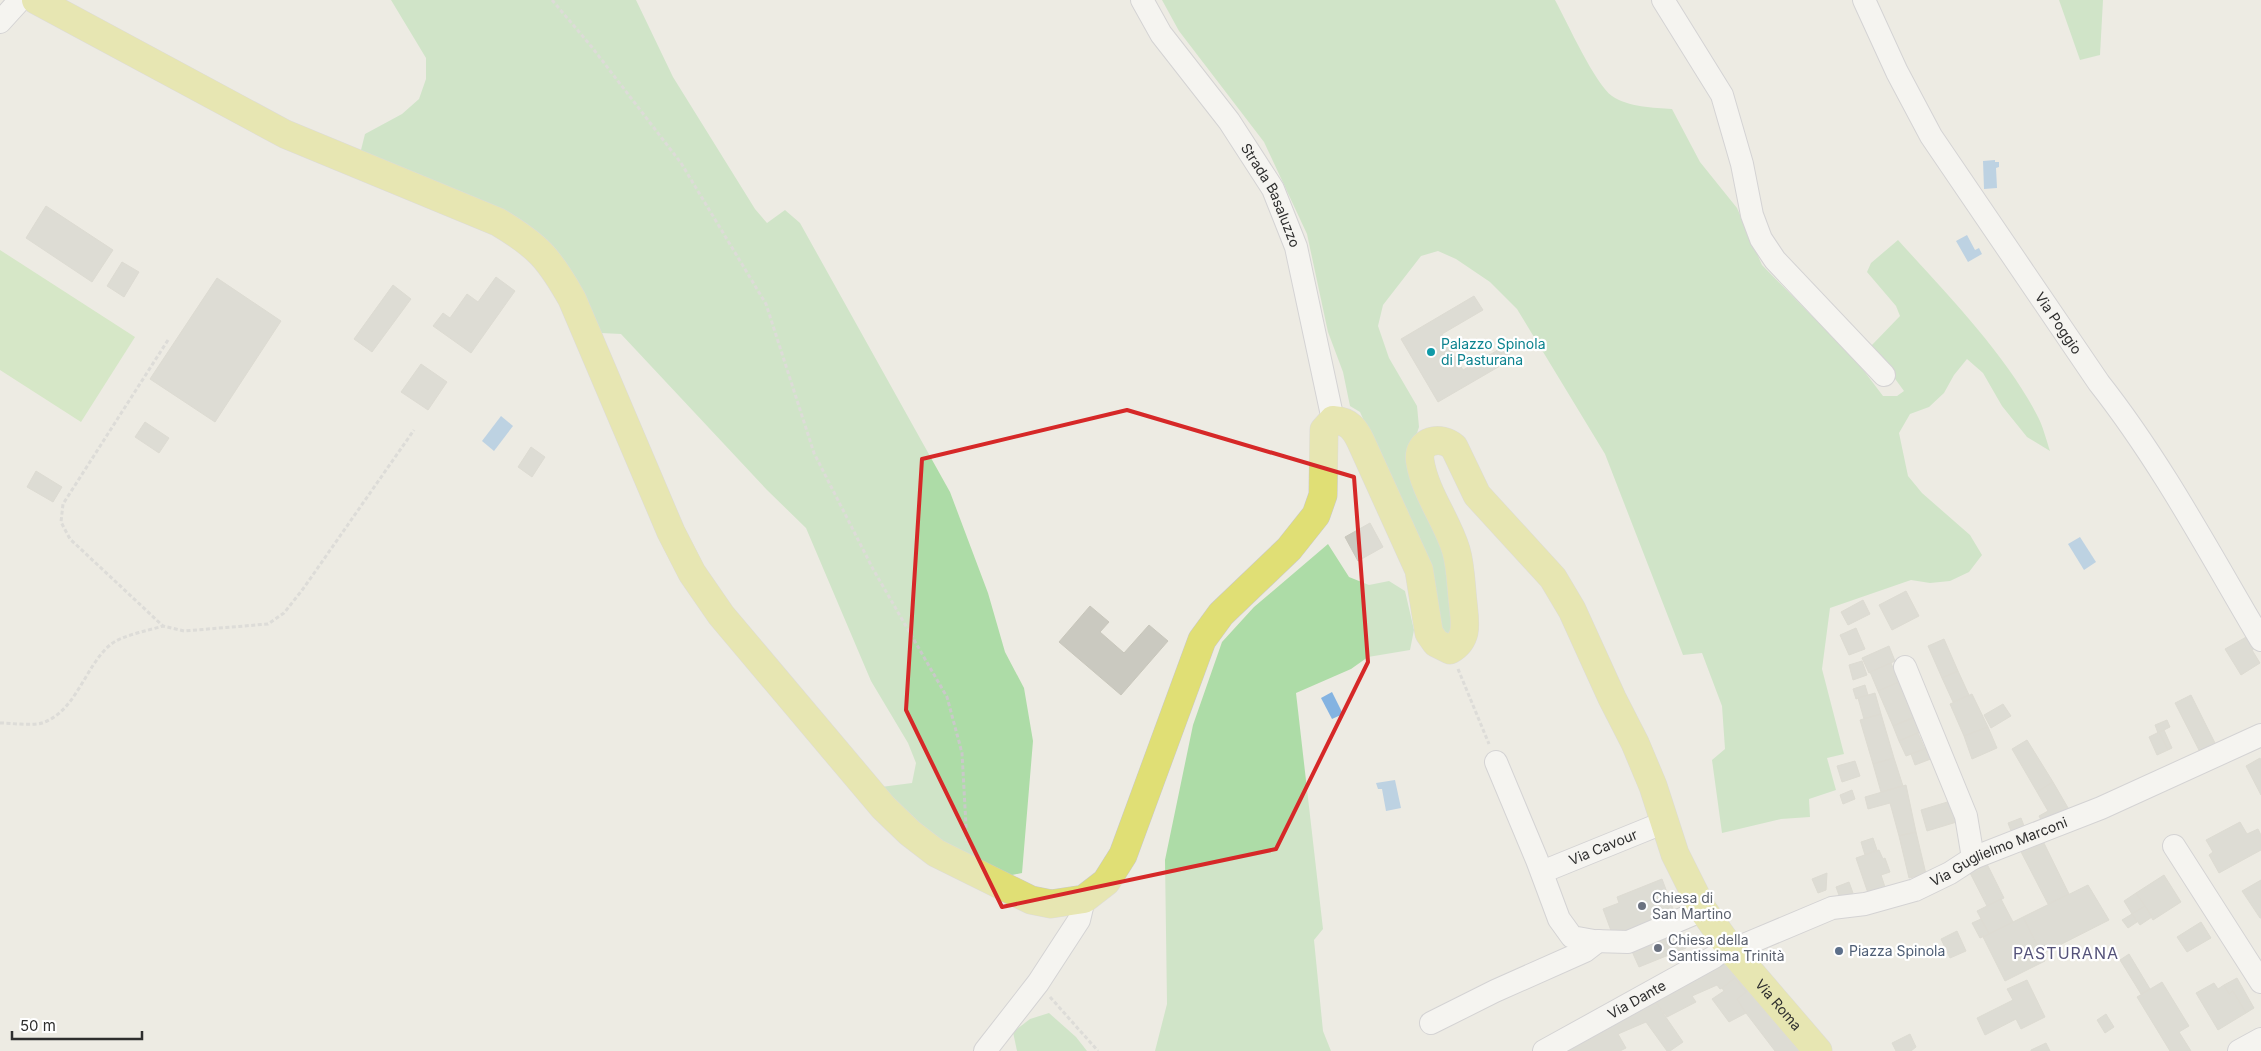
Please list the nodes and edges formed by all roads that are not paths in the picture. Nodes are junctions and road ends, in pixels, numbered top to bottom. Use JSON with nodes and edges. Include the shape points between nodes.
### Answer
{"nodes":[{"id":1,"x":20,"y":0,"type":"edge"},
{"id":2,"x":36,"y":0,"type":"edge"},
{"id":3,"x":1142,"y":0,"type":"edge"},
{"id":4,"x":1663,"y":0,"type":"edge"},
{"id":5,"x":1864,"y":0,"type":"edge"},
{"id":6,"x":0,"y":22,"type":"edge"},
{"id":7,"x":1884,"y":375,"type":"dead end"},
{"id":8,"x":1333,"y":420,"type":"junction"},
{"id":9,"x":2261,"y":640,"type":"edge"},
{"id":10,"x":1905,"y":667,"type":"dead end"},
{"id":11,"x":2261,"y":735,"type":"edge"},
{"id":12,"x":1496,"y":762,"type":"road end"},
{"id":13,"x":1665,"y":822,"type":"junction"},
{"id":14,"x":2174,"y":846,"type":"dead end"},
{"id":15,"x":1973,"y":858,"type":"junction"},
{"id":16,"x":1542,"y":872,"type":"junction"},
{"id":17,"x":1084,"y":899,"type":"junction"},
{"id":18,"x":1704,"y":910,"type":"junction"},
{"id":19,"x":1598,"y":941,"type":"junction"},
{"id":20,"x":1731,"y":949,"type":"junction"},
{"id":21,"x":2261,"y":982,"type":"edge"},
{"id":22,"x":1431,"y":1023,"type":"dead end"},
{"id":23,"x":2261,"y":1039,"type":"edge"},
{"id":24,"x":984,"y":1051,"type":"edge"},
{"id":25,"x":1544,"y":1051,"type":"edge"},
{"id":26,"x":1818,"y":1051,"type":"edge"},
{"id":27,"x":2239,"y":1051,"type":"edge"}],
"edges":[{"from":1,"to":6,"type":"street"},
{"from":2,"to":17,"type":"main road","via":[[285,134],[498,222],[529,240],[554,267],[572,299],[671,532],[692,573],[721,615],[883,807],[910,833],[936,853],[1031,900],[1051,904]]},
{"from":3,"to":8,"type":"street","name":"Strada Basaluzzo","via":[[1161,34],[1229,121],[1273,189],[1296,247]]},
{"from":4,"to":7,"type":"street","via":[[1722,95],[1761,240]]},
{"from":5,"to":9,"type":"street","name":"Via Poggio","via":[[1931,136],[2099,384],[2128,420]]},
{"from":8,"to":13,"type":"main road","name":"Via Roma","via":[[1350,424],[1356,432],[1419,570],[1429,633],[1436,643],[1450,650],[1461,642],[1466,630],[1460,569],[1456,550],[1425,480],[1420,460],[1427,444],[1438,440],[1454,447],[1477,495],[1553,578],[1572,610],[1635,743]]},
{"from":8,"to":17,"type":"main road","via":[[1324,430],[1322,495],[1316,515],[1289,549],[1220,614],[1202,640],[1124,855],[1106,882]]},
{"from":10,"to":15,"type":"street","via":[[1966,816]]},
{"from":11,"to":15,"type":"street","name":"Via Guglielmo Marconi","via":[[2046,830]]},
{"from":12,"to":16,"type":"street"},
{"from":13,"to":16,"type":"street","name":"Via Cavour"},
{"from":13,"to":18,"type":"main road","name":"Via Roma","via":[[1675,854]]},
{"from":14,"to":21,"type":"street"},
{"from":15,"to":20,"type":"street","name":"Via Guglielmo Marconi","via":[[1915,890],[1865,904],[1832,908]]},
{"from":16,"to":19,"type":"street","via":[[1566,932],[1572,937]]},
{"from":17,"to":24,"type":"street","via":[[1079,920],[1038,983]]},
{"from":18,"to":19,"type":"street","via":[[1628,942]]},
{"from":18,"to":20,"type":"main road","name":"Via Roma"},
{"from":19,"to":22,"type":"street","via":[[1584,951]]},
{"from":20,"to":25,"type":"street","name":"Via Dante"},
{"from":20,"to":26,"type":"main road","name":"Via Roma"},
{"from":23,"to":27,"type":"street"}]}
